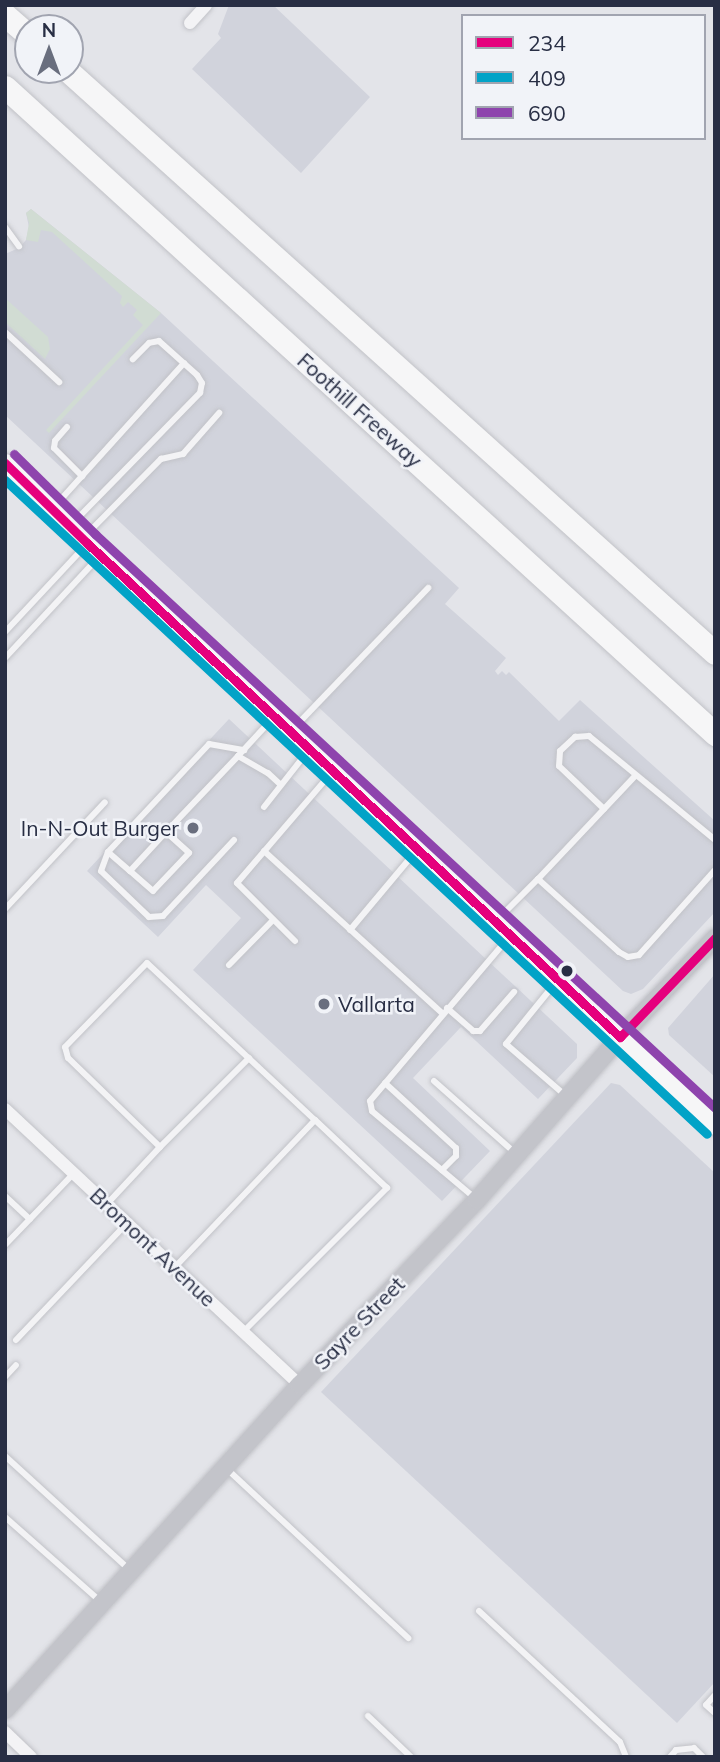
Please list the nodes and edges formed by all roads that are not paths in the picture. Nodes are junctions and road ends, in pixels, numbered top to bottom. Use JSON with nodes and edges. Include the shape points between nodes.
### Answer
{"nodes":[{"id":1,"x":201,"y":7,"type":"edge"},
{"id":2,"x":190,"y":23,"type":"dead end"},
{"id":3,"x":83,"y":84,"type":"edge"},
{"id":4,"x":5,"y":87,"type":"edge"},
{"id":5,"x":5,"y":227,"type":"edge"},
{"id":6,"x":19,"y":246,"type":"dead end"},
{"id":7,"x":5,"y":332,"type":"edge"},
{"id":8,"x":133,"y":359,"type":"dead end"},
{"id":9,"x":184,"y":363,"type":"junction"},
{"id":10,"x":59,"y":382,"type":"dead end"},
{"id":11,"x":219,"y":412,"type":"dead end"},
{"id":12,"x":67,"y":427,"type":"dead end"},
{"id":13,"x":5,"y":463,"type":"edge"},
{"id":14,"x":82,"y":476,"type":"junction"},
{"id":15,"x":51,"y":510,"type":"junction"},
{"id":16,"x":85,"y":541,"type":"junction"},
{"id":17,"x":428,"y":589,"type":"dead end"},
{"id":18,"x":5,"y":632,"type":"edge"},
{"id":19,"x":715,"y":653,"type":"edge"},
{"id":20,"x":5,"y":658,"type":"edge"},
{"id":21,"x":275,"y":716,"type":"junction"},
{"id":22,"x":291,"y":732,"type":"junction"},
{"id":23,"x":715,"y":734,"type":"edge"},
{"id":24,"x":310,"y":749,"type":"junction"},
{"id":25,"x":244,"y":750,"type":"junction"},
{"id":26,"x":238,"y":756,"type":"junction"},
{"id":27,"x":334,"y":771,"type":"junction"},
{"id":28,"x":635,"y":776,"type":"junction"},
{"id":29,"x":280,"y":784,"type":"junction"},
{"id":30,"x":105,"y":802,"type":"dead end"},
{"id":31,"x":264,"y":807,"type":"dead end"},
{"id":32,"x":604,"y":809,"type":"junction"},
{"id":33,"x":166,"y":832,"type":"junction"},
{"id":34,"x":234,"y":840,"type":"dead end"},
{"id":35,"x":715,"y":840,"type":"edge"},
{"id":36,"x":418,"y":849,"type":"junction"},
{"id":37,"x":264,"y":851,"type":"junction"},
{"id":38,"x":108,"y":852,"type":"junction"},
{"id":39,"x":715,"y":870,"type":"edge"},
{"id":40,"x":130,"y":871,"type":"junction"},
{"id":41,"x":538,"y":879,"type":"junction"},
{"id":42,"x":5,"y":909,"type":"edge"},
{"id":43,"x":273,"y":919,"type":"junction"},
{"id":44,"x":503,"y":928,"type":"junction"},
{"id":45,"x":350,"y":930,"type":"junction"},
{"id":46,"x":295,"y":941,"type":"dead end"},
{"id":47,"x":709,"y":947,"type":"edge"},
{"id":48,"x":229,"y":965,"type":"dead end"},
{"id":49,"x":559,"y":979,"type":"junction"},
{"id":50,"x":514,"y":992,"type":"dead end"},
{"id":51,"x":445,"y":1011,"type":"junction"},
{"id":52,"x":620,"y":1037,"type":"junction"},
{"id":53,"x":249,"y":1058,"type":"junction"},
{"id":54,"x":434,"y":1081,"type":"dead end"},
{"id":55,"x":385,"y":1083,"type":"junction"},
{"id":56,"x":566,"y":1096,"type":"junction"},
{"id":57,"x":5,"y":1109,"type":"edge"},
{"id":58,"x":315,"y":1120,"type":"junction"},
{"id":59,"x":715,"y":1125,"type":"edge"},
{"id":60,"x":160,"y":1147,"type":"junction"},
{"id":61,"x":516,"y":1154,"type":"junction"},
{"id":62,"x":442,"y":1170,"type":"junction"},
{"id":63,"x":74,"y":1173,"type":"junction"},
{"id":64,"x":5,"y":1196,"type":"edge"},
{"id":65,"x":477,"y":1200,"type":"junction"},
{"id":66,"x":107,"y":1204,"type":"junction"},
{"id":67,"x":30,"y":1219,"type":"junction"},
{"id":68,"x":127,"y":1223,"type":"junction"},
{"id":69,"x":5,"y":1245,"type":"edge"},
{"id":70,"x":174,"y":1268,"type":"junction"},
{"id":71,"x":243,"y":1332,"type":"junction"},
{"id":72,"x":16,"y":1340,"type":"dead end"},
{"id":73,"x":16,"y":1365,"type":"dead end"},
{"id":74,"x":5,"y":1377,"type":"edge"},
{"id":75,"x":300,"y":1385,"type":"junction"},
{"id":76,"x":5,"y":1456,"type":"edge"},
{"id":77,"x":226,"y":1468,"type":"junction"},
{"id":78,"x":5,"y":1517,"type":"edge"},
{"id":79,"x":131,"y":1572,"type":"junction"},
{"id":80,"x":103,"y":1603,"type":"junction"},
{"id":81,"x":479,"y":1611,"type":"dead end"},
{"id":82,"x":408,"y":1638,"type":"dead end"},
{"id":83,"x":715,"y":1695,"type":"edge"},
{"id":84,"x":5,"y":1710,"type":"edge"},
{"id":85,"x":715,"y":1713,"type":"edge"},
{"id":86,"x":368,"y":1716,"type":"dead end"},
{"id":87,"x":5,"y":1732,"type":"edge"},
{"id":88,"x":31,"y":1757,"type":"edge"},
{"id":89,"x":411,"y":1757,"type":"edge"},
{"id":90,"x":626,"y":1757,"type":"edge"},
{"id":91,"x":670,"y":1757,"type":"edge"},
{"id":92,"x":703,"y":1757,"type":"edge"}],
"edges":[{"from":1,"to":2,"type":"street"},
{"from":3,"to":19,"type":"highway"},
{"from":4,"to":23,"type":"highway","name":"Foothill Freeway"},
{"from":5,"to":6,"type":"lane"},
{"from":7,"to":10,"type":"lane"},
{"from":8,"to":9,"type":"lane","via":[[154,341]]},
{"from":9,"to":14,"type":"lane"},
{"from":9,"to":16,"type":"lane","via":[[202,383],[200,393]]},
{"from":11,"to":16,"type":"lane","via":[[183,454],[161,459]]},
{"from":12,"to":14,"type":"lane","via":[[54,448]]},
{"from":13,"to":15,"type":"main road"},
{"from":14,"to":15,"type":"lane"},
{"from":15,"to":16,"type":"main road"},
{"from":16,"to":18,"type":"lane"},
{"from":16,"to":20,"type":"lane"},
{"from":16,"to":21,"type":"main road"},
{"from":17,"to":22,"type":"lane"},
{"from":21,"to":22,"type":"main road"},
{"from":21,"to":25,"type":"lane"},
{"from":22,"to":24,"type":"main road"},
{"from":24,"to":27,"type":"main road"},
{"from":24,"to":29,"type":"lane"},
{"from":25,"to":26,"type":"lane"},
{"from":25,"to":38,"type":"lane","via":[[209,744]]},
{"from":26,"to":29,"type":"lane"},
{"from":26,"to":33,"type":"lane"},
{"from":27,"to":36,"type":"main road"},
{"from":27,"to":37,"type":"lane"},
{"from":28,"to":32,"type":"lane"},
{"from":28,"to":32,"type":"lane","via":[[589,736],[575,737],[560,751],[559,766]]},
{"from":28,"to":35,"type":"lane"},
{"from":29,"to":31,"type":"lane"},
{"from":30,"to":42,"type":"lane"},
{"from":32,"to":41,"type":"lane"},
{"from":33,"to":40,"type":"lane"},
{"from":33,"to":40,"type":"lane","via":[[189,853],[153,891]]},
{"from":34,"to":38,"type":"lane","via":[[163,916],[149,917],[101,871]]},
{"from":36,"to":44,"type":"main road"},
{"from":36,"to":45,"type":"lane"},
{"from":37,"to":43,"type":"lane","via":[[237,883]]},
{"from":37,"to":45,"type":"lane"},
{"from":38,"to":40,"type":"lane"},
{"from":39,"to":41,"type":"lane","via":[[639,955],[628,957]]},
{"from":41,"to":44,"type":"lane"},
{"from":43,"to":46,"type":"lane"},
{"from":43,"to":48,"type":"lane"},
{"from":44,"to":49,"type":"main road"},
{"from":44,"to":51,"type":"lane"},
{"from":45,"to":51,"type":"lane"},
{"from":47,"to":52,"type":"street","name":"Sayre Street"},
{"from":49,"to":52,"type":"main road"},
{"from":49,"to":56,"type":"lane","via":[[506,1044]]},
{"from":50,"to":51,"type":"lane","via":[[480,1031]]},
{"from":51,"to":55,"type":"lane"},
{"from":52,"to":56,"type":"street","name":"Sayre Street"},
{"from":52,"to":59,"type":"main road"},
{"from":53,"to":58,"type":"lane"},
{"from":53,"to":60,"type":"lane"},
{"from":53,"to":60,"type":"lane","via":[[147,963],[65,1047],[68,1058]]},
{"from":54,"to":61,"type":"lane"},
{"from":55,"to":62,"type":"lane","via":[[456,1148],[456,1156]]},
{"from":55,"to":62,"type":"lane","via":[[370,1101],[372,1111]]},
{"from":56,"to":61,"type":"street","name":"Sayre Street"},
{"from":57,"to":63,"type":"street","name":"Bromont Avenue"},
{"from":58,"to":70,"type":"lane"},
{"from":58,"to":71,"type":"lane","via":[[387,1188]]},
{"from":60,"to":66,"type":"lane"},
{"from":61,"to":65,"type":"street","name":"Sayre Street"},
{"from":62,"to":65,"type":"lane"},
{"from":63,"to":66,"type":"street","name":"Bromont Avenue"},
{"from":63,"to":67,"type":"lane"},
{"from":64,"to":67,"type":"lane"},
{"from":65,"to":75,"type":"street","name":"Sayre Street"},
{"from":66,"to":68,"type":"street","name":"Bromont Avenue"},
{"from":67,"to":69,"type":"lane"},
{"from":68,"to":70,"type":"street","name":"Bromont Avenue"},
{"from":68,"to":72,"type":"lane"},
{"from":70,"to":71,"type":"street","name":"Bromont Avenue"},
{"from":71,"to":75,"type":"street","name":"Bromont Avenue"},
{"from":73,"to":74,"type":"lane"},
{"from":75,"to":77,"type":"street","name":"Sayre Street"},
{"from":76,"to":79,"type":"lane"},
{"from":77,"to":79,"type":"street","name":"Sayre Street"},
{"from":77,"to":82,"type":"lane"},
{"from":78,"to":80,"type":"lane"},
{"from":79,"to":80,"type":"street","name":"Sayre Street"},
{"from":80,"to":84,"type":"street","name":"Sayre Street"},
{"from":81,"to":90,"type":"lane","via":[[620,1742]]},
{"from":83,"to":85,"type":"lane","via":[[706,1705]]},
{"from":86,"to":89,"type":"lane"},
{"from":87,"to":88,"type":"street"},
{"from":91,"to":92,"type":"lane","via":[[676,1750],[694,1748]]}]}
